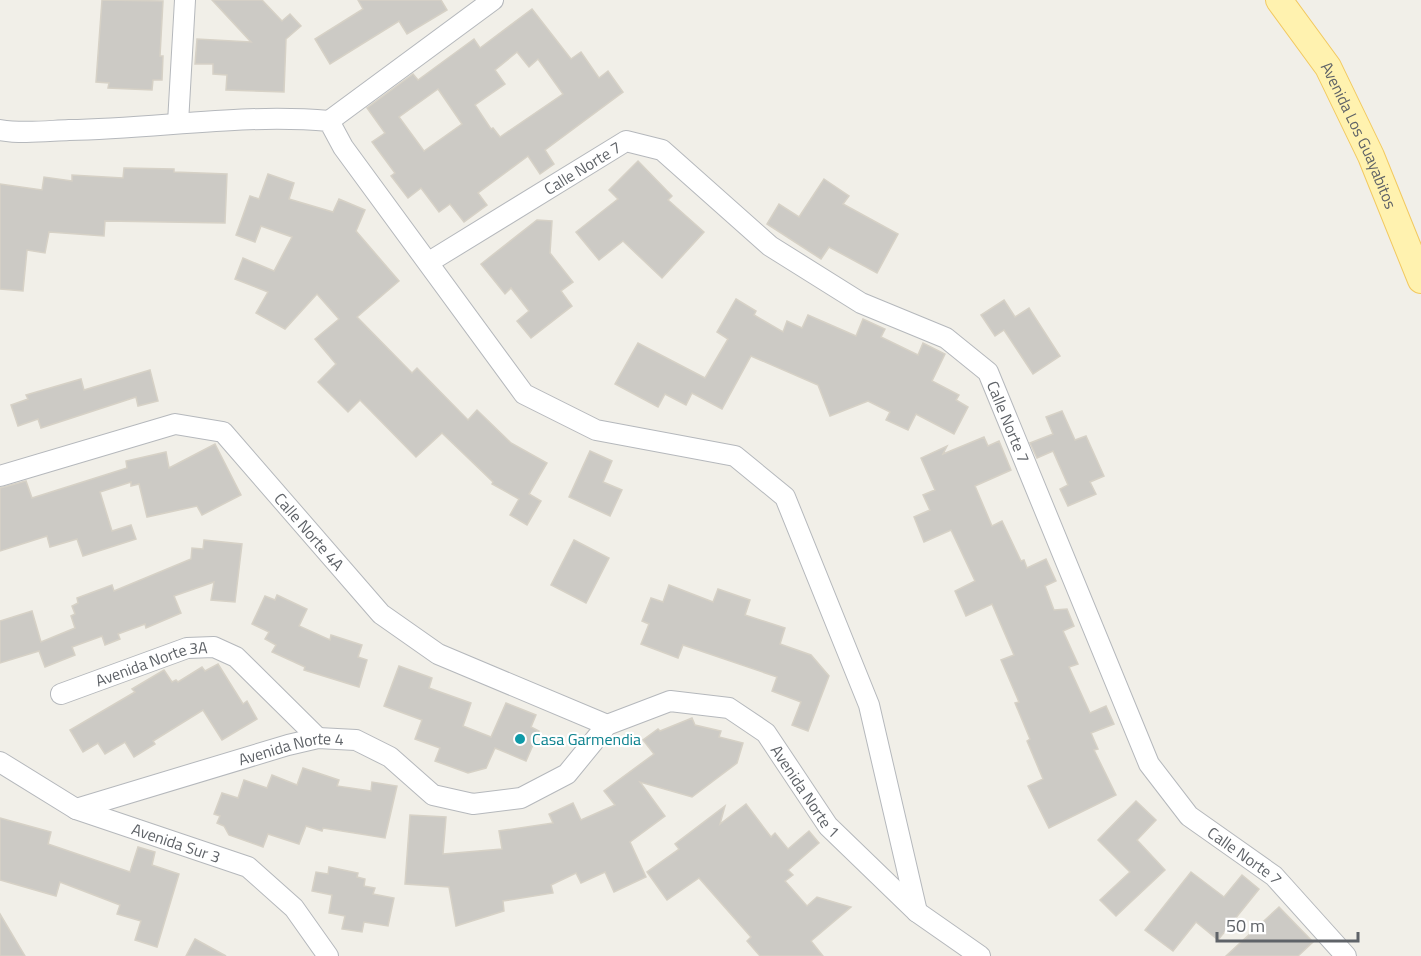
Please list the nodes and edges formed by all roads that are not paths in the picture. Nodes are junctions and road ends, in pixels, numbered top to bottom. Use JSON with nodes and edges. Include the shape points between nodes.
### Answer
{"nodes":[{"id":1,"x":185,"y":0,"type":"edge"},
{"id":2,"x":493,"y":0,"type":"edge"},
{"id":3,"x":1279,"y":0,"type":"edge"},
{"id":4,"x":329,"y":121,"type":"junction"},
{"id":5,"x":178,"y":123,"type":"junction"},
{"id":6,"x":0,"y":130,"type":"edge"},
{"id":7,"x":429,"y":262,"type":"junction"},
{"id":8,"x":1421,"y":280,"type":"edge"},
{"id":9,"x":0,"y":476,"type":"edge"},
{"id":10,"x":61,"y":694,"type":"dead end"},
{"id":11,"x":607,"y":725,"type":"junction"},
{"id":12,"x":318,"y":738,"type":"junction"},
{"id":13,"x":0,"y":762,"type":"edge"},
{"id":14,"x":76,"y":809,"type":"junction"},
{"id":15,"x":917,"y":912,"type":"junction"},
{"id":16,"x":327,"y":956,"type":"edge"},
{"id":17,"x":980,"y":956,"type":"edge"},
{"id":18,"x":1346,"y":956,"type":"edge"}],
"edges":[{"from":1,"to":5,"type":"street"},
{"from":2,"to":4,"type":"street"},
{"from":3,"to":8,"type":"main road","name":"Avenida Los Guayabitos","via":[[1328,67],[1371,156]]},
{"from":4,"to":5,"type":"street","via":[[287,117]]},
{"from":4,"to":7,"type":"street","via":[[343,147]]},
{"from":5,"to":6,"type":"street","via":[[127,130]]},
{"from":7,"to":15,"type":"street","via":[[524,394],[596,430],[735,456],[785,497],[869,705]]},
{"from":7,"to":18,"type":"street","name":"Calle Norte 7","via":[[626,141],[662,150],[770,246],[861,303],[946,338],[988,372],[1149,764],[1188,816],[1274,876]]},
{"from":9,"to":11,"type":"street","name":"Calle Norte 4A","via":[[175,424],[223,432],[381,614],[438,654]]},
{"from":10,"to":12,"type":"street","name":"Avenida Norte 3A","via":[[187,648],[213,647],[236,657]]},
{"from":11,"to":12,"type":"street","name":"Avenida Norte 4","via":[[567,774],[521,798],[473,804],[433,795],[390,757],[356,740]]},
{"from":11,"to":15,"type":"street","name":"Avenida Norte 1","via":[[670,701],[729,708],[766,733],[828,826]]},
{"from":12,"to":14,"type":"street","name":"Avenida Norte 4"},
{"from":13,"to":14,"type":"street","name":"Avenida Sur 3"},
{"from":14,"to":16,"type":"street","name":"Avenida Sur 3","via":[[248,867],[294,908]]},
{"from":15,"to":17,"type":"street","name":"Avenida Norte 1"}]}
